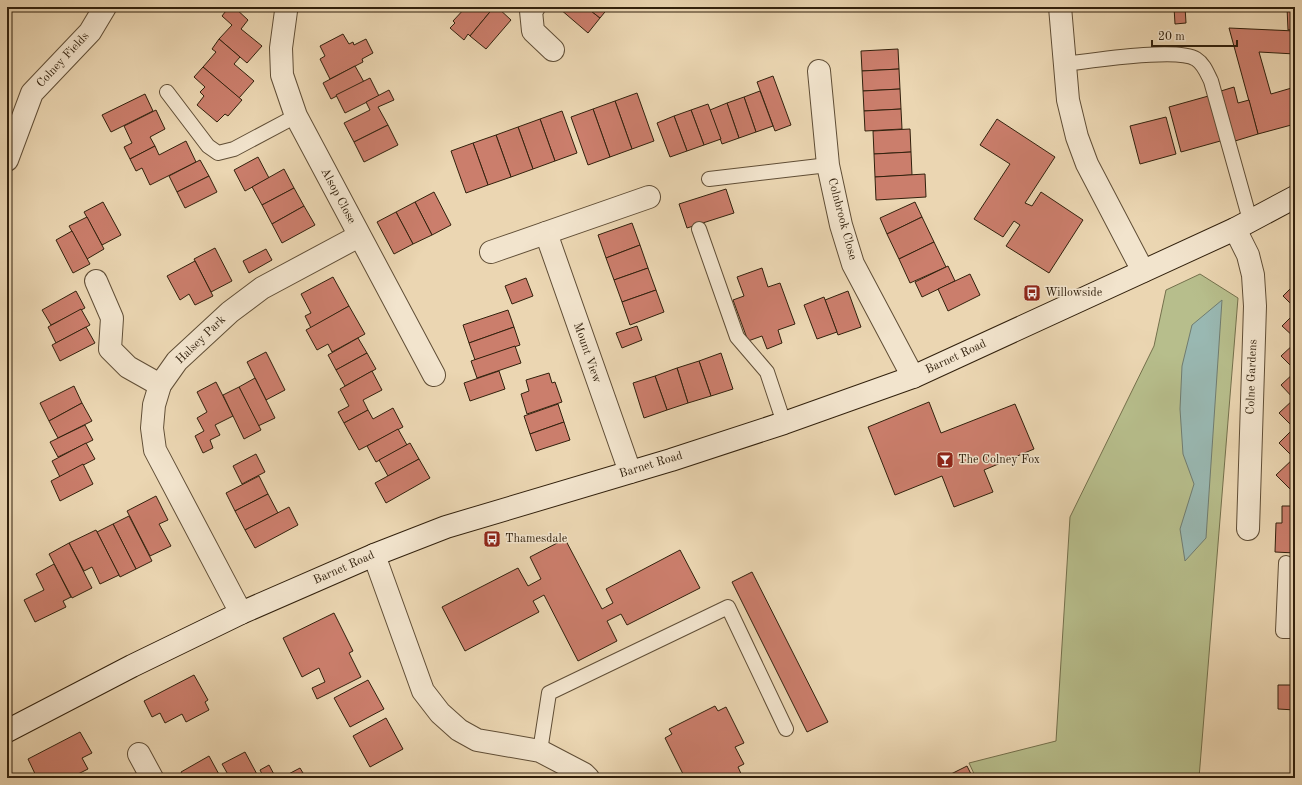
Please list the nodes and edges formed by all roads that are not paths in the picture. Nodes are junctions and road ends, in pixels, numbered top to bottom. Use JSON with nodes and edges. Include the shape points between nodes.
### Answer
{"nodes":[{"id":1,"x":105,"y":7,"type":"edge"},
{"id":2,"x":287,"y":7,"type":"edge"},
{"id":3,"x":534,"y":7,"type":"edge"},
{"id":4,"x":1060,"y":7,"type":"edge"},
{"id":5,"x":553,"y":50,"type":"dead end"},
{"id":6,"x":1065,"y":64,"type":"junction"},
{"id":7,"x":819,"y":71,"type":"dead end"},
{"id":8,"x":167,"y":92,"type":"dead end"},
{"id":9,"x":296,"y":116,"type":"junction"},
{"id":10,"x":7,"y":160,"type":"edge"},
{"id":11,"x":828,"y":165,"type":"junction"},
{"id":12,"x":708,"y":179,"type":"dead end"},
{"id":13,"x":649,"y":197,"type":"dead end"},
{"id":14,"x":1295,"y":197,"type":"edge"},
{"id":15,"x":1243,"y":224,"type":"junction"},
{"id":16,"x":699,"y":229,"type":"dead end"},
{"id":17,"x":546,"y":233,"type":"junction"},
{"id":18,"x":359,"y":236,"type":"junction"},
{"id":19,"x":491,"y":252,"type":"dead end"},
{"id":20,"x":1143,"y":271,"type":"junction"},
{"id":21,"x":96,"y":281,"type":"dead end"},
{"id":22,"x":434,"y":375,"type":"dead end"},
{"id":23,"x":913,"y":377,"type":"junction"},
{"id":24,"x":160,"y":385,"type":"junction"},
{"id":25,"x":784,"y":424,"type":"junction"},
{"id":26,"x":630,"y":472,"type":"junction"},
{"id":27,"x":1248,"y":529,"type":"dead end"},
{"id":28,"x":374,"y":555,"type":"junction"},
{"id":29,"x":1286,"y":563,"type":"dead end"},
{"id":30,"x":241,"y":613,"type":"junction"},
{"id":31,"x":1295,"y":631,"type":"edge"},
{"id":32,"x":786,"y":729,"type":"dead end"},
{"id":33,"x":7,"y":731,"type":"edge"},
{"id":34,"x":540,"y":751,"type":"junction"},
{"id":35,"x":139,"y":754,"type":"dead end"},
{"id":36,"x":152,"y":778,"type":"edge"},
{"id":37,"x":588,"y":778,"type":"edge"}],
"edges":[{"from":1,"to":10,"type":"street","name":"Colney Fields","via":[[90,32],[32,93]]},
{"from":2,"to":9,"type":"street","name":"Alsop Close","via":[[281,48],[282,75]]},
{"from":3,"to":5,"type":"street","via":[[531,11],[533,31]]},
{"from":4,"to":6,"type":"street"},
{"from":6,"to":15,"type":"lane","via":[[1147,54],[1184,55],[1195,59],[1205,68],[1211,81]]},
{"from":6,"to":20,"type":"street","via":[[1068,100],[1076,137],[1087,164]]},
{"from":7,"to":11,"type":"street","name":"Colnbrook Close"},
{"from":8,"to":9,"type":"lane","via":[[208,146],[218,153],[234,150]]},
{"from":9,"to":18,"type":"street","name":"Alsop Close"},
{"from":11,"to":12,"type":"lane"},
{"from":11,"to":23,"type":"street","name":"Colnbrook Close","via":[[841,225],[853,264]]},
{"from":13,"to":17,"type":"street"},
{"from":14,"to":15,"type":"street","name":"Barnet Road"},
{"from":15,"to":20,"type":"street","name":"Barnet Road"},
{"from":15,"to":27,"type":"street","name":"Colne Gardens","via":[[1253,275],[1255,306]]},
{"from":16,"to":25,"type":"lane","via":[[736,337],[767,372]]},
{"from":17,"to":19,"type":"street"},
{"from":17,"to":26,"type":"street","name":"Mount View"},
{"from":18,"to":22,"type":"street","name":"Alsop Close"},
{"from":18,"to":24,"type":"street","name":"Halsey Park","via":[[262,288],[230,312],[177,362]]},
{"from":20,"to":23,"type":"street","name":"Barnet Road"},
{"from":21,"to":24,"type":"street","via":[[112,318],[110,349],[128,367]]},
{"from":23,"to":25,"type":"street","name":"Barnet Road"},
{"from":24,"to":30,"type":"street","name":"Halsey Park","via":[[154,405],[152,428],[155,450]]},
{"from":25,"to":26,"type":"street","name":"Barnet Road"},
{"from":26,"to":28,"type":"street","name":"Barnet Road","via":[[446,527]]},
{"from":28,"to":30,"type":"street","name":"Barnet Road"},
{"from":28,"to":34,"type":"street","via":[[423,691],[440,713],[459,730],[477,740]]},
{"from":29,"to":31,"type":"lane","via":[[1283,631]]},
{"from":30,"to":33,"type":"street","name":"Barnet Road"},
{"from":32,"to":34,"type":"lane","via":[[728,607],[549,693]]},
{"from":34,"to":37,"type":"street"},
{"from":35,"to":36,"type":"street"}]}
